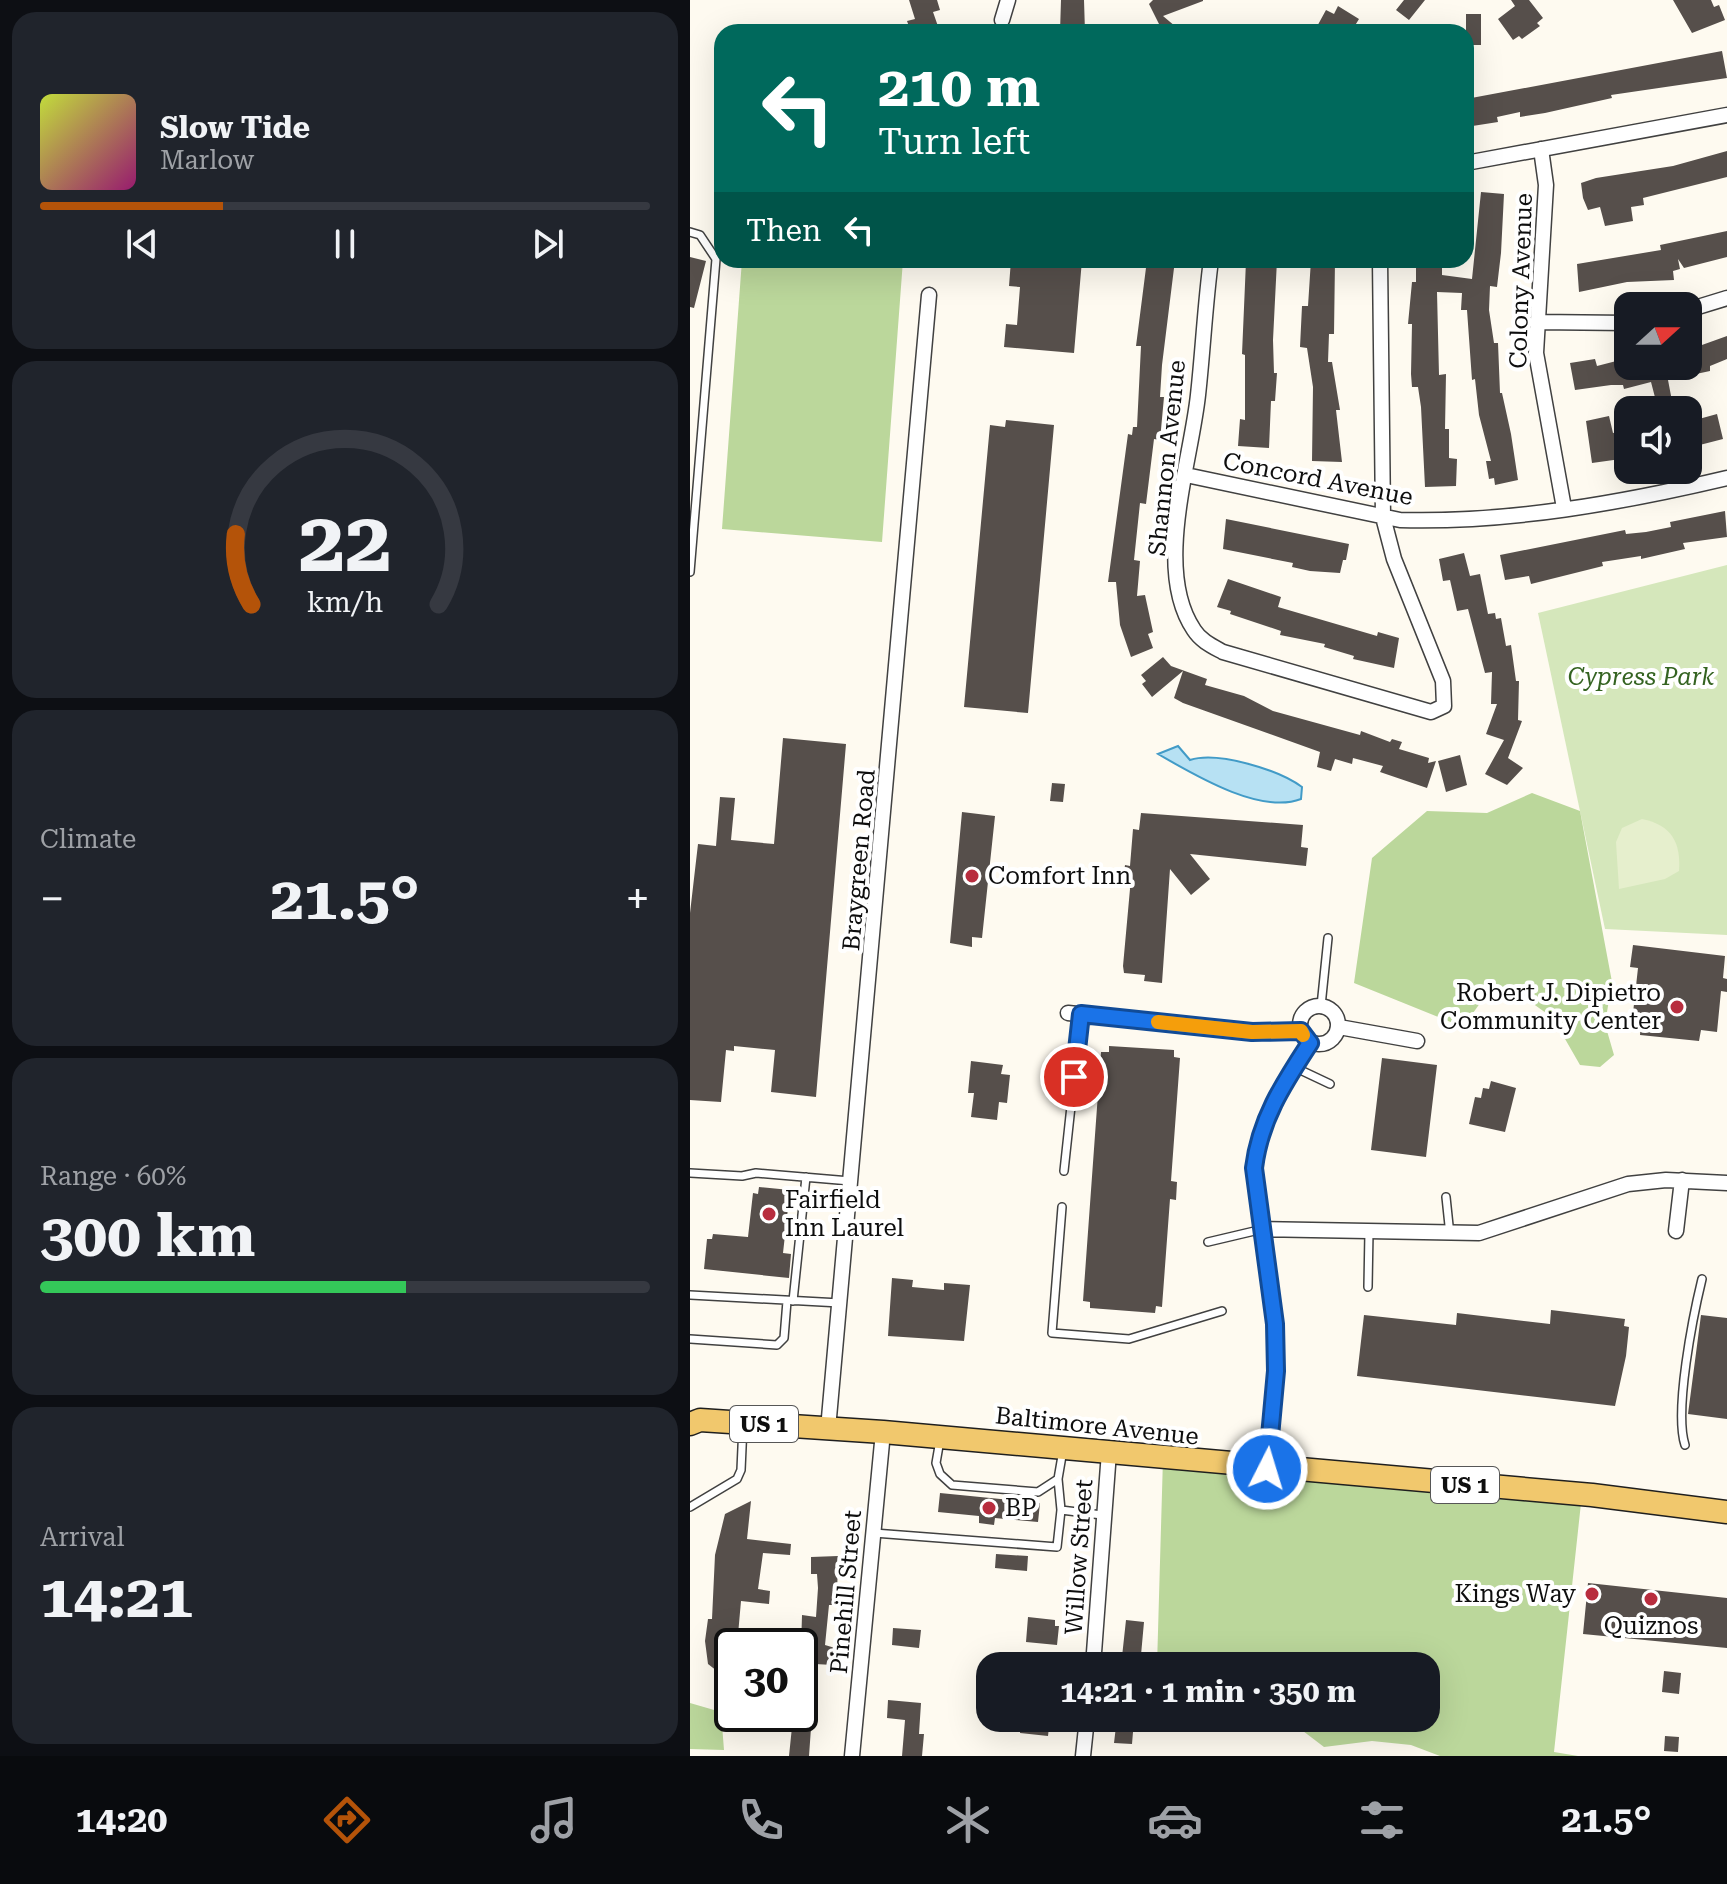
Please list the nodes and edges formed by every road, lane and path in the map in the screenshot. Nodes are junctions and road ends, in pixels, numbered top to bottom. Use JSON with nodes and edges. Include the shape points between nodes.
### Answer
{"nodes":[{"id":1,"x":1008,"y":0,"type":"edge"},
{"id":2,"x":1002,"y":20,"type":"dead end"},
{"id":3,"x":1727,"y":115,"type":"edge"},
{"id":4,"x":1541,"y":149,"type":"junction"},
{"id":5,"x":1474,"y":162,"type":"edge"},
{"id":6,"x":690,"y":232,"type":"edge"},
{"id":7,"x":714,"y":256,"type":"edge"},
{"id":8,"x":715,"y":268,"type":"edge"},
{"id":9,"x":1210,"y":268,"type":"edge"},
{"id":10,"x":1380,"y":268,"type":"edge"},
{"id":11,"x":929,"y":295,"type":"dead end"},
{"id":12,"x":1727,"y":298,"type":"edge"},
{"id":13,"x":1702,"y":306,"type":"edge"},
{"id":14,"x":1537,"y":322,"type":"junction"},
{"id":15,"x":1614,"y":323,"type":"edge"},
{"id":16,"x":1186,"y":475,"type":"junction"},
{"id":17,"x":1727,"y":478,"type":"edge"},
{"id":18,"x":1564,"y":508,"type":"junction"},
{"id":19,"x":1383,"y":517,"type":"junction"},
{"id":20,"x":690,"y":572,"type":"edge"},
{"id":21,"x":1328,"y":938,"type":"dead end"},
{"id":22,"x":1321,"y":1006,"type":"junction"},
{"id":23,"x":1075,"y":1014,"type":"joint"},
{"id":24,"x":1339,"y":1027,"type":"junction"},
{"id":25,"x":1306,"y":1037,"type":"junction"},
{"id":26,"x":1417,"y":1041,"type":"dead end"},
{"id":27,"x":1294,"y":1067,"type":"junction"},
{"id":28,"x":1330,"y":1084,"type":"dead end"},
{"id":29,"x":1064,"y":1171,"type":"dead end"},
{"id":30,"x":690,"y":1173,"type":"edge"},
{"id":31,"x":806,"y":1177,"type":"junction"},
{"id":32,"x":1682,"y":1180,"type":"junction"},
{"id":33,"x":852,"y":1181,"type":"junction"},
{"id":34,"x":1727,"y":1183,"type":"edge"},
{"id":35,"x":1446,"y":1197,"type":"dead end"},
{"id":36,"x":1062,"y":1207,"type":"dead end"},
{"id":37,"x":1263,"y":1229,"type":"junction"},
{"id":38,"x":1676,"y":1231,"type":"dead end"},
{"id":39,"x":1369,"y":1232,"type":"junction"},
{"id":40,"x":1450,"y":1235,"type":"junction"},
{"id":41,"x":1208,"y":1242,"type":"dead end"},
{"id":42,"x":1702,"y":1279,"type":"dead end"},
{"id":43,"x":1368,"y":1287,"type":"dead end"},
{"id":44,"x":690,"y":1295,"type":"edge"},
{"id":45,"x":790,"y":1301,"type":"junction"},
{"id":46,"x":841,"y":1303,"type":"junction"},
{"id":47,"x":1222,"y":1311,"type":"dead end"},
{"id":48,"x":690,"y":1339,"type":"edge"},
{"id":49,"x":693,"y":1419,"type":"edge"},
{"id":50,"x":743,"y":1423,"type":"junction"},
{"id":51,"x":828,"y":1429,"type":"junction"},
{"id":52,"x":883,"y":1432,"type":"junction"},
{"id":53,"x":940,"y":1437,"type":"junction"},
{"id":54,"x":1685,"y":1445,"type":"dead end"},
{"id":55,"x":1063,"y":1448,"type":"junction"},
{"id":56,"x":1109,"y":1452,"type":"junction"},
{"id":57,"x":1267,"y":1469,"type":"junction"},
{"id":58,"x":1058,"y":1479,"type":"junction"},
{"id":59,"x":690,"y":1507,"type":"edge"},
{"id":60,"x":1061,"y":1510,"type":"junction"},
{"id":61,"x":1727,"y":1512,"type":"edge"},
{"id":62,"x":1102,"y":1515,"type":"junction"},
{"id":63,"x":874,"y":1533,"type":"junction"},
{"id":64,"x":1094,"y":1652,"type":"edge"},
{"id":65,"x":1086,"y":1732,"type":"edge"},
{"id":66,"x":852,"y":1756,"type":"edge"},
{"id":67,"x":1083,"y":1756,"type":"edge"}],
"edges":[{"from":1,"to":2,"type":"street"},
{"from":3,"to":4,"type":"street"},
{"from":4,"to":5,"type":"street"},
{"from":4,"to":14,"type":"street","name":"Colony Avenue","via":[[1546,185]]},
{"from":6,"to":7,"type":"lane","via":[[700,235]]},
{"from":8,"to":20,"type":"lane"},
{"from":9,"to":16,"type":"street","name":"Shannon Avenue"},
{"from":10,"to":19,"type":"street"},
{"from":11,"to":33,"type":"street","name":"Braygreen Road"},
{"from":12,"to":13,"type":"street"},
{"from":14,"to":15,"type":"street"},
{"from":14,"to":18,"type":"street","name":"Colony Avenue","via":[[1537,366]]},
{"from":16,"to":19,"type":"street","name":"Concord Avenue"},
{"from":16,"to":19,"type":"street","name":"Shannon Avenue","via":[[1179,506],[1178,583],[1186,616],[1202,640],[1223,652],[1431,712],[1444,706],[1443,681],[1394,559]]},
{"from":17,"to":18,"type":"street","name":"Concord Avenue"},
{"from":18,"to":19,"type":"street","name":"Concord Avenue","via":[[1460,520]]},
{"from":21,"to":22,"type":"lane"},
{"from":22,"to":24,"type":"street","via":[[1334,1013]]},
{"from":22,"to":25,"type":"street","via":[[1307,1010],[1300,1024]]},
{"from":23,"to":25,"type":"street"},
{"from":23,"to":29,"type":"lane"},
{"from":24,"to":25,"type":"street","via":[[1332,1040],[1317,1045]]},
{"from":24,"to":26,"type":"street"},
{"from":25,"to":27,"type":"street"},
{"from":27,"to":28,"type":"lane"},
{"from":27,"to":37,"type":"street","via":[[1271,1106],[1257,1145],[1254,1181]]},
{"from":30,"to":31,"type":"lane"},
{"from":31,"to":33,"type":"lane"},
{"from":31,"to":45,"type":"lane"},
{"from":32,"to":34,"type":"street"},
{"from":32,"to":38,"type":"street"},
{"from":32,"to":40,"type":"street","via":[[1628,1184],[1498,1229]]},
{"from":33,"to":46,"type":"street","name":"Braygreen Road"},
{"from":35,"to":40,"type":"lane"},
{"from":36,"to":47,"type":"lane","via":[[1052,1333],[1129,1339]]},
{"from":37,"to":39,"type":"street"},
{"from":37,"to":41,"type":"lane"},
{"from":37,"to":57,"type":"street","via":[[1275,1355]]},
{"from":39,"to":40,"type":"street"},
{"from":39,"to":43,"type":"lane"},
{"from":42,"to":54,"type":"lane","via":[[1681,1427]]},
{"from":44,"to":45,"type":"lane"},
{"from":45,"to":46,"type":"lane"},
{"from":45,"to":48,"type":"lane","via":[[784,1338],[777,1345]]},
{"from":46,"to":51,"type":"street","name":"Braygreen Road"},
{"from":49,"to":50,"type":"main road","name":"Baltimore Avenue","number":"US 1"},
{"from":50,"to":51,"type":"main road","name":"Baltimore Avenue","number":"US 1"},
{"from":50,"to":59,"type":"lane","via":[[737,1479]]},
{"from":51,"to":52,"type":"main road","name":"Baltimore Avenue","number":"US 1"},
{"from":52,"to":53,"type":"main road","name":"Baltimore Avenue","number":"US 1"},
{"from":52,"to":63,"type":"street","name":"Pinehill Street"},
{"from":53,"to":55,"type":"main road","name":"Baltimore Avenue","number":"US 1"},
{"from":53,"to":58,"type":"lane","via":[[936,1463],[952,1485],[1038,1492]]},
{"from":55,"to":56,"type":"main road","name":"Baltimore Avenue","number":"US 1"},
{"from":55,"to":58,"type":"lane"},
{"from":56,"to":57,"type":"main road","name":"Baltimore Avenue","number":"US 1"},
{"from":56,"to":62,"type":"street","name":"Willow Street"},
{"from":57,"to":61,"type":"main road","name":"Baltimore Avenue","number":"US 1","via":[[1592,1495]]},
{"from":58,"to":60,"type":"lane"},
{"from":60,"to":62,"type":"lane"},
{"from":60,"to":63,"type":"lane","via":[[1057,1547]]},
{"from":62,"to":64,"type":"street","name":"Willow Street"},
{"from":63,"to":66,"type":"street","name":"Pinehill Street"},
{"from":65,"to":67,"type":"street"}]}
